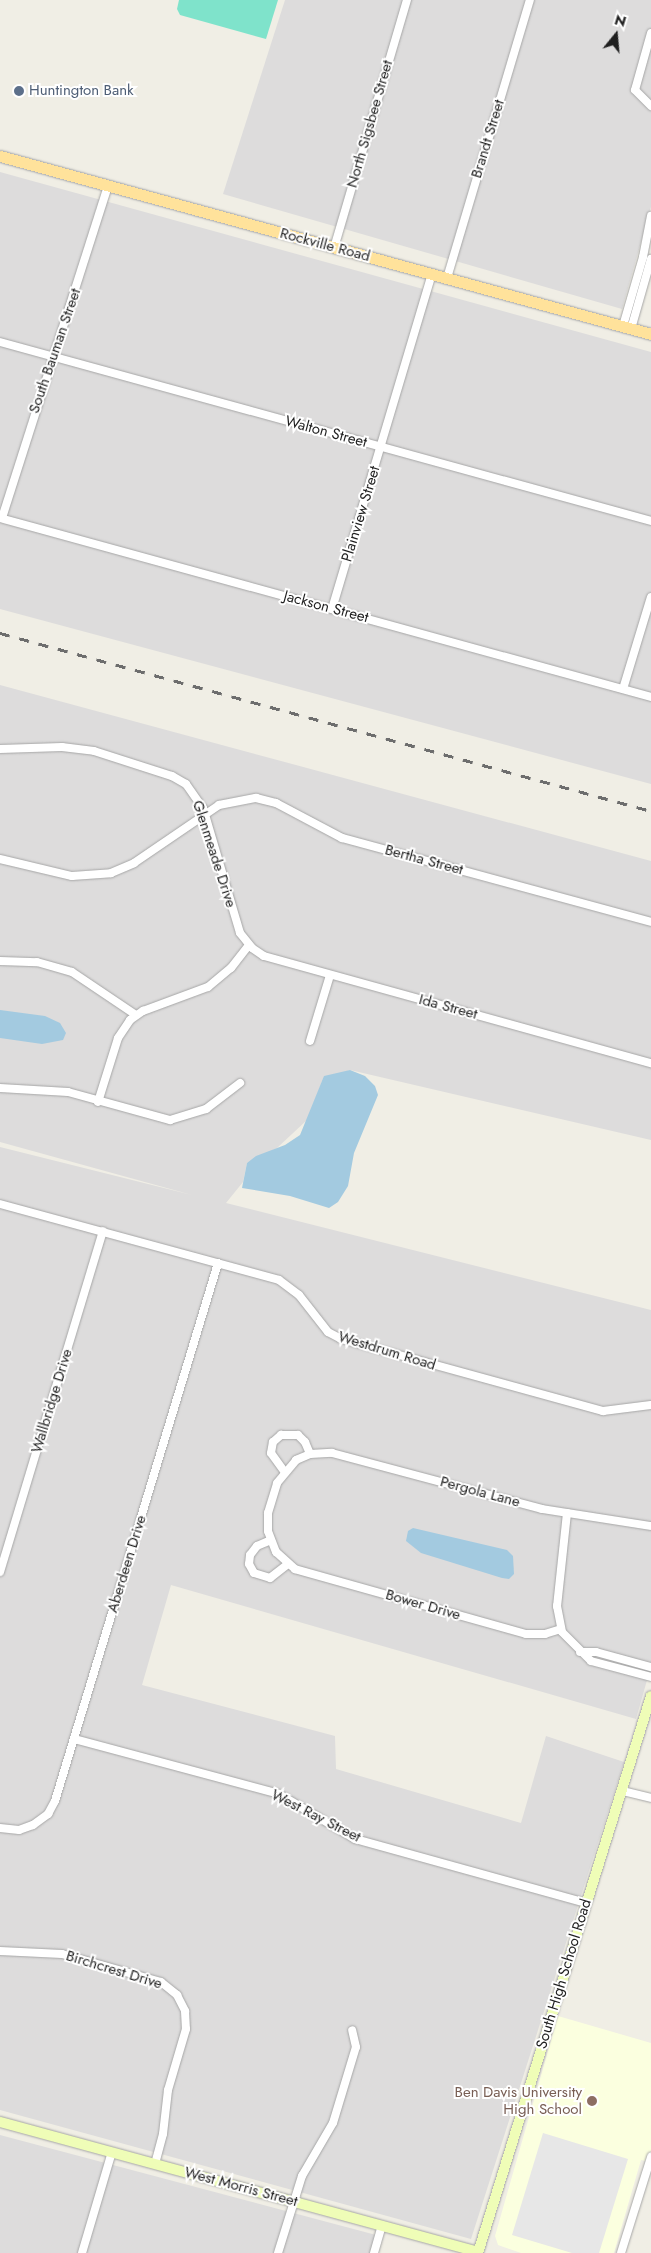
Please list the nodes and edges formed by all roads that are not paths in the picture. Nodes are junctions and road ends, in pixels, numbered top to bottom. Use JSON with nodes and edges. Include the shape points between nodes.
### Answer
{"nodes":[{"id":1,"x":407,"y":0,"type":"edge"},
{"id":2,"x":530,"y":0,"type":"edge"},
{"id":3,"x":651,"y":33,"type":"edge"},
{"id":4,"x":651,"y":106,"type":"edge"},
{"id":5,"x":0,"y":156,"type":"edge"},
{"id":6,"x":108,"y":185,"type":"junction"},
{"id":7,"x":651,"y":216,"type":"edge"},
{"id":8,"x":334,"y":248,"type":"junction"},
{"id":9,"x":651,"y":259,"type":"edge"},
{"id":10,"x":432,"y":274,"type":"junction"},
{"id":11,"x":447,"y":278,"type":"junction"},
{"id":12,"x":627,"y":327,"type":"junction"},
{"id":13,"x":651,"y":334,"type":"edge"},
{"id":14,"x":0,"y":342,"type":"edge"},
{"id":15,"x":53,"y":356,"type":"junction"},
{"id":16,"x":382,"y":447,"type":"junction"},
{"id":17,"x":1,"y":518,"type":"edge"},
{"id":18,"x":651,"y":521,"type":"edge"},
{"id":19,"x":651,"y":597,"type":"edge"},
{"id":20,"x":332,"y":609,"type":"junction"},
{"id":21,"x":623,"y":689,"type":"junction"},
{"id":22,"x":651,"y":697,"type":"edge"},
{"id":23,"x":0,"y":749,"type":"edge"},
{"id":24,"x":204,"y":813,"type":"junction"},
{"id":25,"x":0,"y":859,"type":"edge"},
{"id":26,"x":651,"y":922,"type":"edge"},
{"id":27,"x":249,"y":945,"type":"junction"},
{"id":28,"x":0,"y":961,"type":"edge"},
{"id":29,"x":330,"y":975,"type":"junction"},
{"id":30,"x":136,"y":1015,"type":"junction"},
{"id":31,"x":310,"y":1042,"type":"dead end"},
{"id":32,"x":651,"y":1063,"type":"edge"},
{"id":33,"x":240,"y":1082,"type":"dead end"},
{"id":34,"x":0,"y":1088,"type":"edge"},
{"id":35,"x":98,"y":1102,"type":"junction"},
{"id":36,"x":0,"y":1204,"type":"edge"},
{"id":37,"x":103,"y":1231,"type":"junction"},
{"id":38,"x":218,"y":1263,"type":"junction"},
{"id":39,"x":651,"y":1404,"type":"edge"},
{"id":40,"x":310,"y":1454,"type":"junction"},
{"id":41,"x":284,"y":1472,"type":"junction"},
{"id":42,"x":567,"y":1513,"type":"junction"},
{"id":43,"x":651,"y":1526,"type":"edge"},
{"id":44,"x":271,"y":1540,"type":"junction"},
{"id":45,"x":288,"y":1564,"type":"junction"},
{"id":46,"x":0,"y":1572,"type":"edge"},
{"id":47,"x":561,"y":1629,"type":"junction"},
{"id":48,"x":580,"y":1652,"type":"junction"},
{"id":49,"x":651,"y":1667,"type":"edge"},
{"id":50,"x":651,"y":1677,"type":"edge"},
{"id":51,"x":651,"y":1696,"type":"edge"},
{"id":52,"x":74,"y":1739,"type":"junction"},
{"id":53,"x":624,"y":1790,"type":"junction"},
{"id":54,"x":651,"y":1798,"type":"edge"},
{"id":55,"x":0,"y":1828,"type":"edge"},
{"id":56,"x":586,"y":1903,"type":"junction"},
{"id":57,"x":0,"y":1951,"type":"edge"},
{"id":58,"x":352,"y":2030,"type":"dead end"},
{"id":59,"x":0,"y":2122,"type":"edge"},
{"id":60,"x":112,"y":2152,"type":"junction"},
{"id":61,"x":651,"y":2157,"type":"edge"},
{"id":62,"x":155,"y":2164,"type":"junction"},
{"id":63,"x":293,"y":2201,"type":"junction"},
{"id":64,"x":382,"y":2225,"type":"junction"},
{"id":65,"x":82,"y":2253,"type":"edge"},
{"id":66,"x":278,"y":2253,"type":"edge"},
{"id":67,"x":374,"y":2253,"type":"edge"},
{"id":68,"x":480,"y":2253,"type":"edge"},
{"id":69,"x":621,"y":2253,"type":"edge"}],
"edges":[{"from":1,"to":8,"type":"street","name":"North Sigsbee Street"},
{"from":2,"to":11,"type":"street","name":"Brandt Street"},
{"from":3,"to":4,"type":"street","via":[[635,90],[639,98]]},
{"from":5,"to":6,"type":"main road","name":"Rockville Road"},
{"from":6,"to":8,"type":"main road","name":"Rockville Road"},
{"from":6,"to":15,"type":"street","name":"South Bauman Street"},
{"from":7,"to":12,"type":"street"},
{"from":8,"to":10,"type":"main road","name":"Rockville Road"},
{"from":9,"to":12,"type":"street"},
{"from":10,"to":11,"type":"main road","name":"Rockville Road"},
{"from":10,"to":16,"type":"street","name":"Plainview Street"},
{"from":11,"to":12,"type":"main road","name":"Rockville Road"},
{"from":12,"to":13,"type":"main road","name":"Rockville Road"},
{"from":14,"to":15,"type":"street","name":"Walton Street"},
{"from":15,"to":16,"type":"street","name":"Walton Street"},
{"from":15,"to":17,"type":"street","name":"South Bauman Street"},
{"from":16,"to":18,"type":"street","name":"Walton Street"},
{"from":16,"to":20,"type":"street","name":"Plainview Street"},
{"from":17,"to":20,"type":"street","name":"Jackson Street"},
{"from":19,"to":21,"type":"street"},
{"from":20,"to":21,"type":"street","name":"Jackson Street"},
{"from":21,"to":22,"type":"street","name":"Jackson Street"},
{"from":23,"to":24,"type":"street","name":"Glenmeade Drive","via":[[76,748],[110,756],[181,781],[195,794]]},
{"from":24,"to":25,"type":"street","name":"Bertha Street","via":[[134,863],[102,875],[72,876]]},
{"from":24,"to":26,"type":"street","name":"Bertha Street","via":[[235,799],[262,799],[342,838]]},
{"from":24,"to":27,"type":"street","name":"Glenmeade Drive","via":[[237,926]]},
{"from":27,"to":29,"type":"street","name":"Ida Street","via":[[267,958]]},
{"from":27,"to":30,"type":"street","via":[[231,968],[208,987]]},
{"from":28,"to":30,"type":"street","via":[[36,962],[72,972]]},
{"from":29,"to":31,"type":"street"},
{"from":29,"to":32,"type":"street","name":"Ida Street"},
{"from":30,"to":35,"type":"street","via":[[118,1038]]},
{"from":33,"to":35,"type":"street","via":[[206,1110],[178,1119],[153,1118]]},
{"from":34,"to":35,"type":"street","via":[[64,1092]]},
{"from":36,"to":37,"type":"street","name":"Westdrum Road"},
{"from":37,"to":38,"type":"street","name":"Westdrum Road"},
{"from":37,"to":46,"type":"street","name":"Wallbridge Drive"},
{"from":38,"to":39,"type":"street","name":"Westdrum Road","via":[[286,1284],[299,1295],[324,1328],[341,1340],[602,1411]]},
{"from":38,"to":52,"type":"street","name":"Aberdeen Drive"},
{"from":40,"to":41,"type":"street","via":[[296,1460]]},
{"from":40,"to":41,"type":"street","via":[[298,1434],[281,1435],[273,1442],[272,1453]]},
{"from":40,"to":42,"type":"street","name":"Pergola Lane","via":[[339,1454]]},
{"from":41,"to":44,"type":"street","via":[[272,1498],[267,1520]]},
{"from":42,"to":43,"type":"street","name":"Pergola Lane"},
{"from":42,"to":47,"type":"street","via":[[557,1608]]},
{"from":44,"to":45,"type":"street"},
{"from":44,"to":45,"type":"street","via":[[257,1546],[250,1555],[249,1564],[254,1573],[270,1578]]},
{"from":45,"to":47,"type":"street","name":"Bower Drive","via":[[301,1571],[526,1634],[545,1634]]},
{"from":47,"to":48,"type":"street","via":[[565,1638]]},
{"from":48,"to":49,"type":"street","via":[[596,1652]]},
{"from":48,"to":50,"type":"street","via":[[591,1661]]},
{"from":51,"to":53,"type":"street","name":"South High School Road"},
{"from":52,"to":55,"type":"street","name":"Aberdeen Drive","via":[[48,1814],[27,1828]]},
{"from":52,"to":56,"type":"street","name":"West Ray Street","via":[[279,1794],[359,1840]]},
{"from":53,"to":54,"type":"street"},
{"from":53,"to":56,"type":"street","name":"South High School Road"},
{"from":56,"to":68,"type":"street","name":"South High School Road"},
{"from":57,"to":62,"type":"street","name":"Birchcrest Drive","via":[[62,1954],[170,1987],[182,2002],[187,2021]]},
{"from":58,"to":63,"type":"street","via":[[356,2047],[333,2123],[306,2166]]},
{"from":59,"to":60,"type":"street","name":"West Morris Street"},
{"from":60,"to":62,"type":"street","name":"West Morris Street"},
{"from":60,"to":65,"type":"street"},
{"from":61,"to":69,"type":"street"},
{"from":62,"to":63,"type":"street","name":"West Morris Street"},
{"from":63,"to":64,"type":"street","name":"West Morris Street"},
{"from":63,"to":66,"type":"street"},
{"from":64,"to":67,"type":"street"},
{"from":64,"to":68,"type":"street","name":"West Morris Street"}]}
